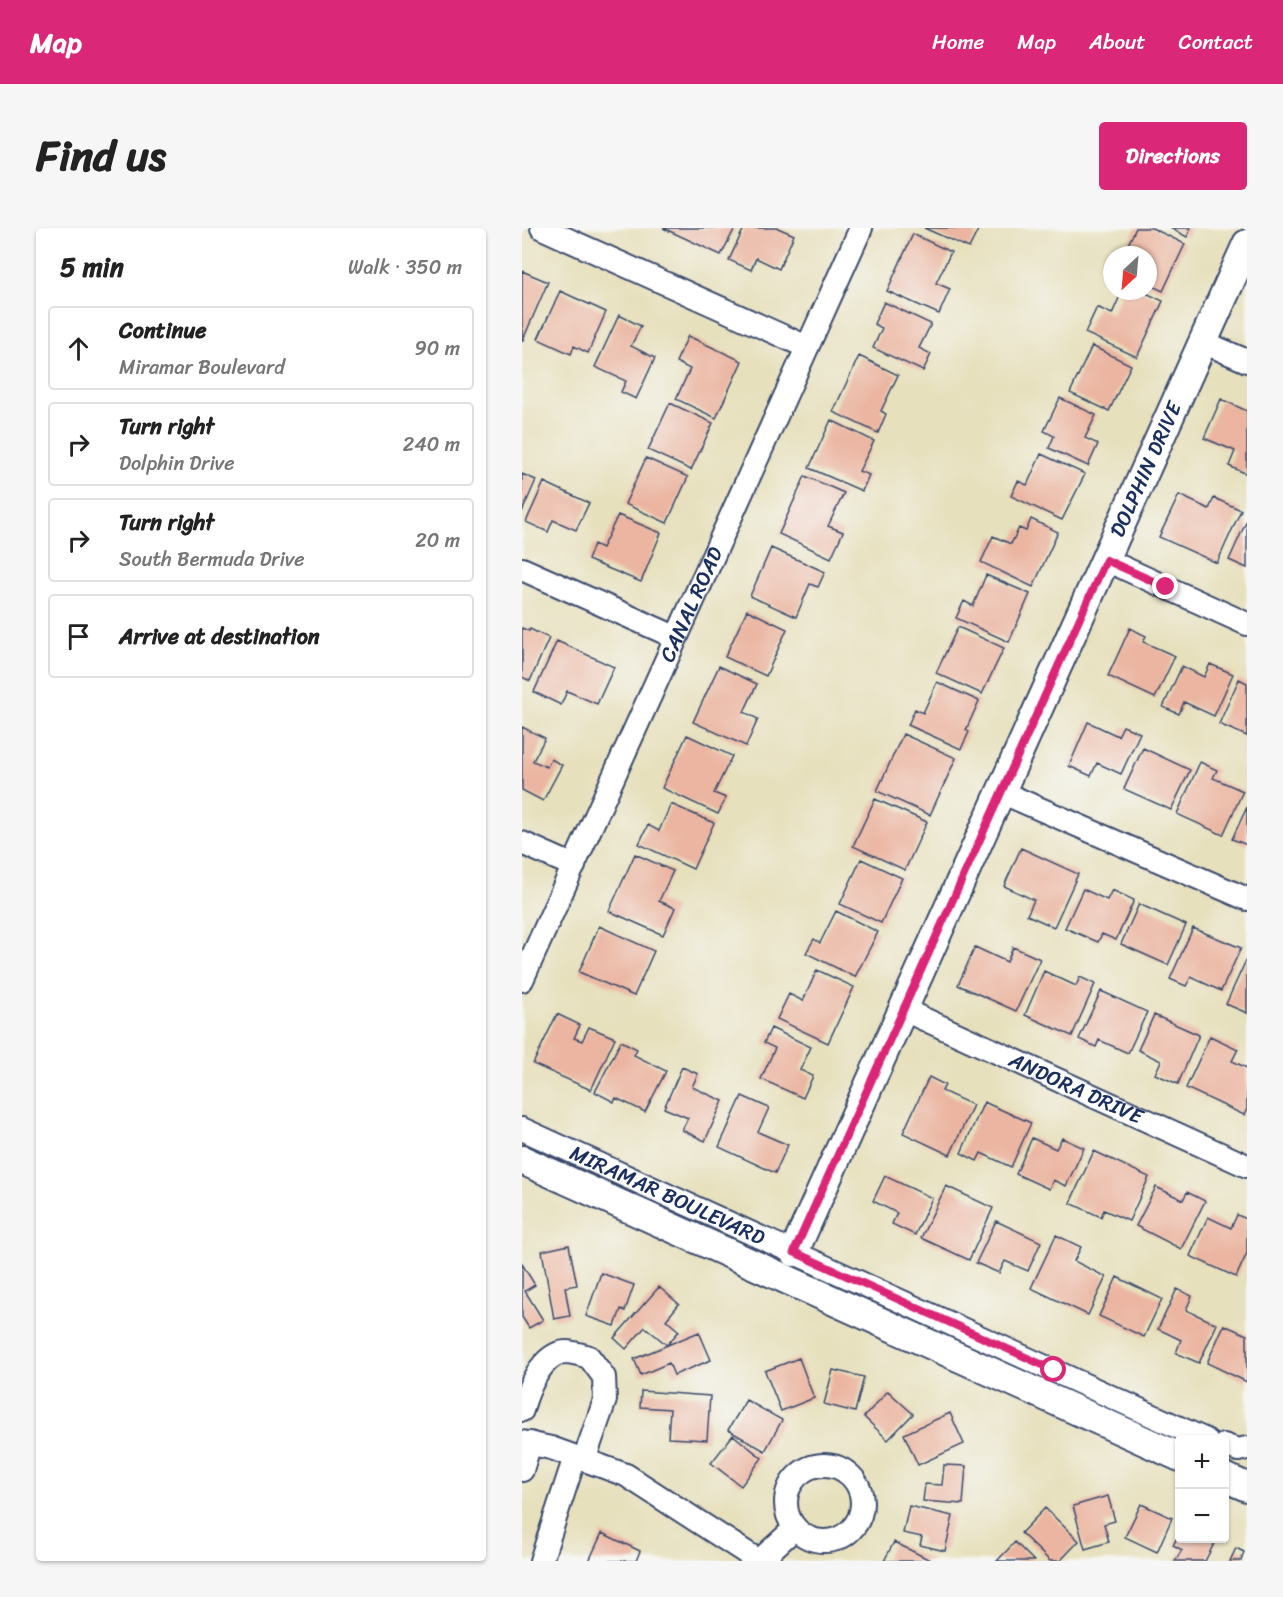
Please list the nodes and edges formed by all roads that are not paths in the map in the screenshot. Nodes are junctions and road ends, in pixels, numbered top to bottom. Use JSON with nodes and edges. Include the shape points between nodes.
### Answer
{"nodes":[{"id":1,"x":542,"y":228,"type":"edge"},
{"id":2,"x":861,"y":228,"type":"edge"},
{"id":3,"x":1247,"y":244,"type":"edge"},
{"id":4,"x":1203,"y":342,"type":"junction"},
{"id":5,"x":807,"y":347,"type":"junction"},
{"id":6,"x":1247,"y":361,"type":"edge"},
{"id":7,"x":1106,"y":560,"type":"junction"},
{"id":8,"x":522,"y":569,"type":"edge"},
{"id":9,"x":1247,"y":624,"type":"edge"},
{"id":10,"x":675,"y":637,"type":"junction"},
{"id":11,"x":1001,"y":792,"type":"junction"},
{"id":12,"x":522,"y":843,"type":"edge"},
{"id":13,"x":574,"y":866,"type":"junction"},
{"id":14,"x":1247,"y":899,"type":"edge"},
{"id":15,"x":522,"y":980,"type":"edge"},
{"id":16,"x":904,"y":1010,"type":"junction"},
{"id":17,"x":522,"y":1129,"type":"edge"},
{"id":18,"x":522,"y":1160,"type":"edge"},
{"id":19,"x":1247,"y":1166,"type":"edge"},
{"id":20,"x":794,"y":1252,"type":"junction"},
{"id":21,"x":522,"y":1410,"type":"edge"},
{"id":22,"x":1195,"y":1435,"type":"edge"},
{"id":23,"x":526,"y":1443,"type":"edge"},
{"id":24,"x":1229,"y":1447,"type":"edge"},
{"id":25,"x":1247,"y":1448,"type":"edge"},
{"id":26,"x":1175,"y":1455,"type":"edge"},
{"id":27,"x":580,"y":1458,"type":"junction"},
{"id":28,"x":522,"y":1470,"type":"edge"},
{"id":29,"x":1229,"y":1479,"type":"edge"},
{"id":30,"x":1247,"y":1487,"type":"edge"},
{"id":31,"x":795,"y":1528,"type":"dead end"},
{"id":32,"x":541,"y":1561,"type":"edge"},
{"id":33,"x":759,"y":1561,"type":"edge"}],
"edges":[{"from":1,"to":5,"type":"street"},
{"from":2,"to":5,"type":"street","name":"CANAL ROAD"},
{"from":3,"to":4,"type":"street","name":"DOLPHIN DRIVE"},
{"from":4,"to":6,"type":"street"},
{"from":4,"to":7,"type":"street","name":"DOLPHIN DRIVE"},
{"from":5,"to":10,"type":"street","name":"CANAL ROAD"},
{"from":7,"to":9,"type":"street"},
{"from":7,"to":11,"type":"street","name":"DOLPHIN DRIVE"},
{"from":8,"to":10,"type":"street"},
{"from":10,"to":13,"type":"street","name":"CANAL ROAD"},
{"from":11,"to":14,"type":"street"},
{"from":11,"to":16,"type":"street","name":"DOLPHIN DRIVE"},
{"from":12,"to":13,"type":"street"},
{"from":13,"to":15,"type":"street","name":"CANAL ROAD"},
{"from":16,"to":19,"type":"street","name":"ANDORA DRIVE"},
{"from":16,"to":20,"type":"street","name":"DOLPHIN DRIVE"},
{"from":17,"to":20,"type":"street","name":"MIRAMAR BOULEVARD"},
{"from":18,"to":26,"type":"street","name":"MIRAMAR BOULEVARD"},
{"from":20,"to":22,"type":"street","name":"MIRAMAR BOULEVARD"},
{"from":21,"to":27,"type":"street","via":[[545,1362],[565,1352],[589,1357],[604,1377],[604,1400]]},
{"from":23,"to":27,"type":"street"},
{"from":23,"to":28,"type":"street"},
{"from":24,"to":25,"type":"street"},
{"from":27,"to":32,"type":"street"},
{"from":27,"to":33,"type":"street","via":[[626,1475]]},
{"from":29,"to":30,"type":"street"},
{"from":31,"to":33,"type":"street"}]}
